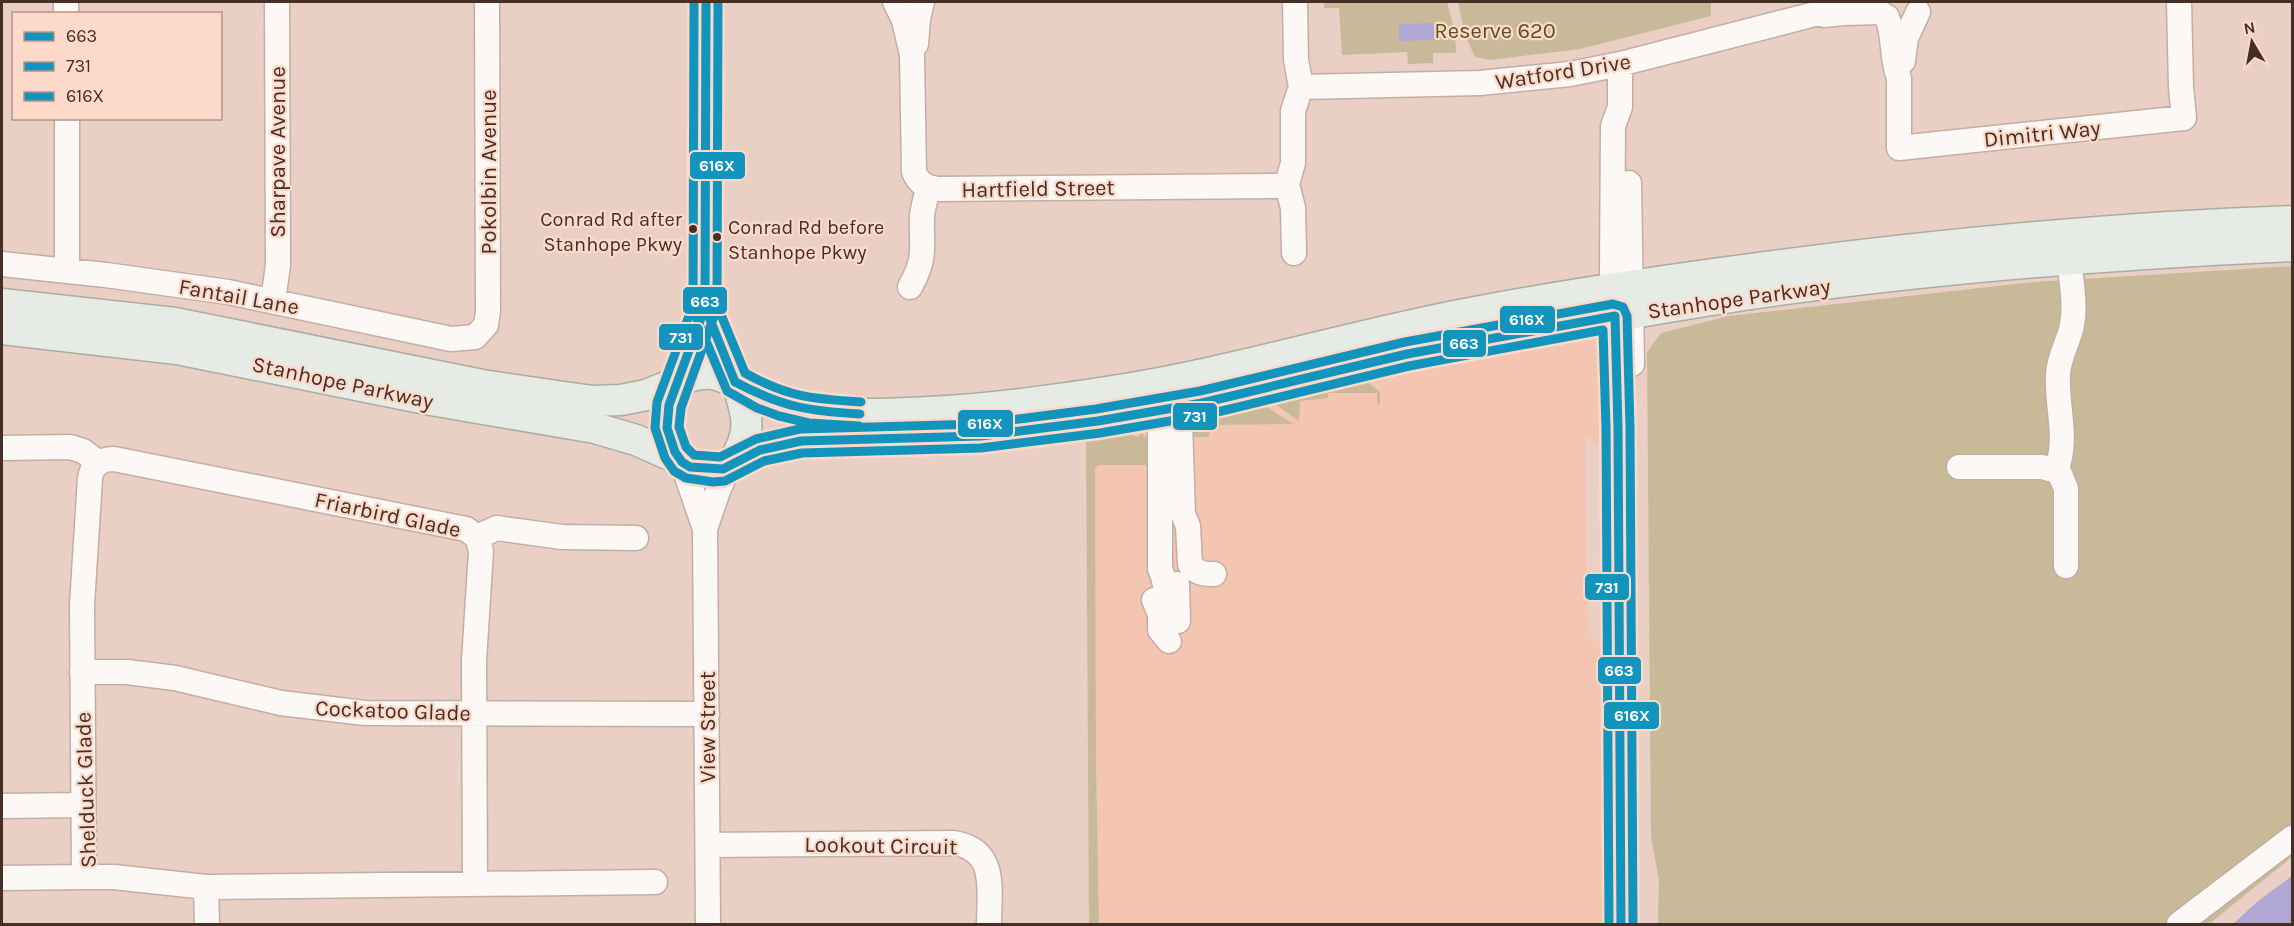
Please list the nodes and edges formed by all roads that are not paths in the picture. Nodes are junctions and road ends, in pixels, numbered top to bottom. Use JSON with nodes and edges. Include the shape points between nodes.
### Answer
{"nodes":[{"id":1,"x":277,"y":2,"type":"edge"},
{"id":2,"x":487,"y":2,"type":"edge"},
{"id":3,"x":706,"y":2,"type":"edge"},
{"id":4,"x":895,"y":2,"type":"edge"},
{"id":5,"x":922,"y":2,"type":"edge"},
{"id":6,"x":1295,"y":2,"type":"edge"},
{"id":7,"x":1844,"y":2,"type":"edge"},
{"id":8,"x":2178,"y":2,"type":"edge"},
{"id":9,"x":1922,"y":5,"type":"edge"},
{"id":10,"x":1881,"y":10,"type":"edge"},
{"id":11,"x":1819,"y":13,"type":"junction"},
{"id":12,"x":912,"y":55,"type":"junction"},
{"id":13,"x":1620,"y":64,"type":"junction"},
{"id":14,"x":1899,"y":78,"type":"junction"},
{"id":15,"x":1300,"y":87,"type":"junction"},
{"id":16,"x":67,"y":120,"type":"edge"},
{"id":17,"x":1287,"y":184,"type":"junction"},
{"id":18,"x":928,"y":188,"type":"junction"},
{"id":19,"x":2292,"y":220,"type":"edge"},
{"id":20,"x":2292,"y":246,"type":"edge"},
{"id":21,"x":1293,"y":253,"type":"dead end"},
{"id":22,"x":2069,"y":259,"type":"junction"},
{"id":23,"x":2,"y":264,"type":"edge"},
{"id":24,"x":67,"y":271,"type":"junction"},
{"id":25,"x":910,"y":287,"type":"dead end"},
{"id":26,"x":273,"y":301,"type":"junction"},
{"id":27,"x":1623,"y":301,"type":"junction"},
{"id":28,"x":2,"y":304,"type":"edge"},
{"id":29,"x":705,"y":307,"type":"junction"},
{"id":30,"x":2,"y":329,"type":"edge"},
{"id":31,"x":475,"y":337,"type":"joint"},
{"id":32,"x":736,"y":382,"type":"junction"},
{"id":33,"x":677,"y":383,"type":"junction"},
{"id":34,"x":1167,"y":395,"type":"junction"},
{"id":35,"x":2,"y":448,"type":"edge"},
{"id":36,"x":681,"y":460,"type":"junction"},
{"id":37,"x":99,"y":463,"type":"junction"},
{"id":38,"x":731,"y":464,"type":"junction"},
{"id":39,"x":1959,"y":467,"type":"dead end"},
{"id":40,"x":2056,"y":471,"type":"junction"},
{"id":41,"x":1183,"y":514,"type":"junction"},
{"id":42,"x":705,"y":530,"type":"junction"},
{"id":43,"x":477,"y":537,"type":"junction"},
{"id":44,"x":636,"y":538,"type":"dead end"},
{"id":45,"x":2066,"y":566,"type":"dead end"},
{"id":46,"x":1214,"y":574,"type":"dead end"},
{"id":47,"x":82,"y":664,"type":"junction"},
{"id":48,"x":474,"y":706,"type":"junction"},
{"id":49,"x":707,"y":706,"type":"junction"},
{"id":50,"x":82,"y":805,"type":"junction"},
{"id":51,"x":2,"y":806,"type":"edge"},
{"id":52,"x":2292,"y":838,"type":"edge"},
{"id":53,"x":708,"y":845,"type":"junction"},
{"id":54,"x":84,"y":877,"type":"junction"},
{"id":55,"x":2,"y":878,"type":"edge"},
{"id":56,"x":655,"y":882,"type":"dead end"},
{"id":57,"x":475,"y":883,"type":"junction"},
{"id":58,"x":207,"y":887,"type":"junction"},
{"id":59,"x":207,"y":924,"type":"edge"},
{"id":60,"x":708,"y":924,"type":"edge"},
{"id":61,"x":989,"y":924,"type":"edge"},
{"id":62,"x":1621,"y":924,"type":"edge"},
{"id":63,"x":1634,"y":924,"type":"edge"},
{"id":64,"x":2179,"y":924,"type":"edge"}],
"edges":[{"from":1,"to":26,"type":"street","name":"Sharpave Avenue","via":[[278,266]]},
{"from":2,"to":31,"type":"street","name":"Pokolbin Avenue","via":[[488,310],[486,325]]},
{"from":3,"to":29,"type":"street"},
{"from":4,"to":5,"type":"street","via":[[909,7]]},
{"from":4,"to":12,"type":"street","name":"Hartfield Street"},
{"from":5,"to":12,"type":"street","name":"Hartfield Street"},
{"from":6,"to":15,"type":"street"},
{"from":7,"to":11,"type":"street","name":"Watford Drive"},
{"from":8,"to":14,"type":"street","name":"Dimitri Way","via":[[2184,118],[1899,148]]},
{"from":9,"to":10,"type":"street","name":"Watford Drive","via":[[1903,19]]},
{"from":9,"to":14,"type":"street","via":[[1906,38]]},
{"from":10,"to":11,"type":"street","name":"Watford Drive","via":[[1826,16]]},
{"from":10,"to":14,"type":"street","via":[[1894,42]]},
{"from":11,"to":13,"type":"street","name":"Watford Drive"},
{"from":12,"to":18,"type":"street","name":"Hartfield Street","via":[[913,165],[916,177]]},
{"from":13,"to":15,"type":"street","name":"Watford Drive","via":[[1480,83]]},
{"from":13,"to":27,"type":"street","via":[[1620,107],[1627,126]]},
{"from":15,"to":17,"type":"street","via":[[1293,111],[1293,163]]},
{"from":16,"to":24,"type":"street"},
{"from":17,"to":18,"type":"street","name":"Hartfield Street"},
{"from":17,"to":21,"type":"street","via":[[1293,208]]},
{"from":18,"to":25,"type":"street","via":[[922,217],[922,259]]},
{"from":19,"to":27,"type":"main road","name":"Stanhope Parkway","via":[[1918,248]]},
{"from":20,"to":22,"type":"main road","name":"Stanhope Parkway"},
{"from":22,"to":27,"type":"main road","name":"Stanhope Parkway","via":[[1753,294]]},
{"from":22,"to":40,"type":"street","via":[[2073,315],[2059,366],[2062,445]]},
{"from":23,"to":24,"type":"street","name":"Fantail Lane"},
{"from":24,"to":26,"type":"street","name":"Fantail Lane"},
{"from":26,"to":31,"type":"street","name":"Fantail Lane","via":[[451,339]]},
{"from":27,"to":34,"type":"main road","name":"Stanhope Parkway","via":[[1407,354]]},
{"from":27,"to":62,"type":"street","via":[[1618,428]]},
{"from":27,"to":63,"type":"street","via":[[1632,414],[1628,498]]},
{"from":28,"to":33,"type":"main road","name":"Stanhope Parkway","via":[[175,323],[482,385],[564,397],[621,400]]},
{"from":29,"to":32,"type":"street"},
{"from":29,"to":33,"type":"street"},
{"from":30,"to":36,"type":"main road","name":"Stanhope Parkway","via":[[177,349],[595,428],[636,440]]},
{"from":32,"to":33,"type":"main road","via":[[705,372]]},
{"from":32,"to":34,"type":"main road","name":"Stanhope Parkway","via":[[782,404],[841,414],[930,413]]},
{"from":32,"to":38,"type":"main road","via":[[748,425],[745,440]]},
{"from":33,"to":36,"type":"main road","via":[[669,405],[667,428]]},
{"from":34,"to":38,"type":"main road","name":"Stanhope Parkway","via":[[1098,421],[981,436],[801,441],[760,450]]},
{"from":34,"to":41,"type":"street"},
{"from":34,"to":41,"type":"street","via":[[1160,569],[1166,581],[1169,626],[1178,525]]},
{"from":35,"to":37,"type":"street","via":[[70,447],[84,450]]},
{"from":36,"to":38,"type":"main road","via":[[705,470],[723,469]]},
{"from":36,"to":42,"type":"street","name":"View Street"},
{"from":37,"to":43,"type":"street","name":"Friarbird Glade","via":[[114,459],[466,529]]},
{"from":37,"to":47,"type":"street","name":"Shelduck Glade","via":[[90,478]]},
{"from":38,"to":42,"type":"street","name":"View Street"},
{"from":39,"to":40,"type":"street","via":[[2042,467]]},
{"from":40,"to":45,"type":"street","via":[[2066,489]]},
{"from":41,"to":46,"type":"street","via":[[1188,526],[1190,564],[1199,573]]},
{"from":42,"to":49,"type":"street","name":"View Street"},
{"from":43,"to":44,"type":"street","via":[[497,528],[562,537]]},
{"from":43,"to":48,"type":"street","name":"Friarbird Glade","via":[[482,551]]},
{"from":47,"to":48,"type":"street","name":"Cockatoo Glade","via":[[162,661],[282,688],[355,698]]},
{"from":47,"to":50,"type":"street","name":"Shelduck Glade"},
{"from":48,"to":49,"type":"street","name":"Cockatoo Glade"},
{"from":48,"to":57,"type":"street","name":"Friarbird Glade"},
{"from":49,"to":53,"type":"street","name":"View Street"},
{"from":50,"to":51,"type":"street"},
{"from":50,"to":54,"type":"street","name":"Shelduck Glade"},
{"from":52,"to":64,"type":"street"},
{"from":53,"to":60,"type":"street","name":"View Street"},
{"from":53,"to":61,"type":"street","name":"Lookout Circuit","via":[[964,844],[979,854],[987,866]]},
{"from":54,"to":55,"type":"street"},
{"from":54,"to":58,"type":"street","name":"Shelduck Glade"},
{"from":56,"to":57,"type":"street","name":"Shelduck Glade"},
{"from":57,"to":58,"type":"street","name":"Shelduck Glade"},
{"from":58,"to":59,"type":"street"}]}
